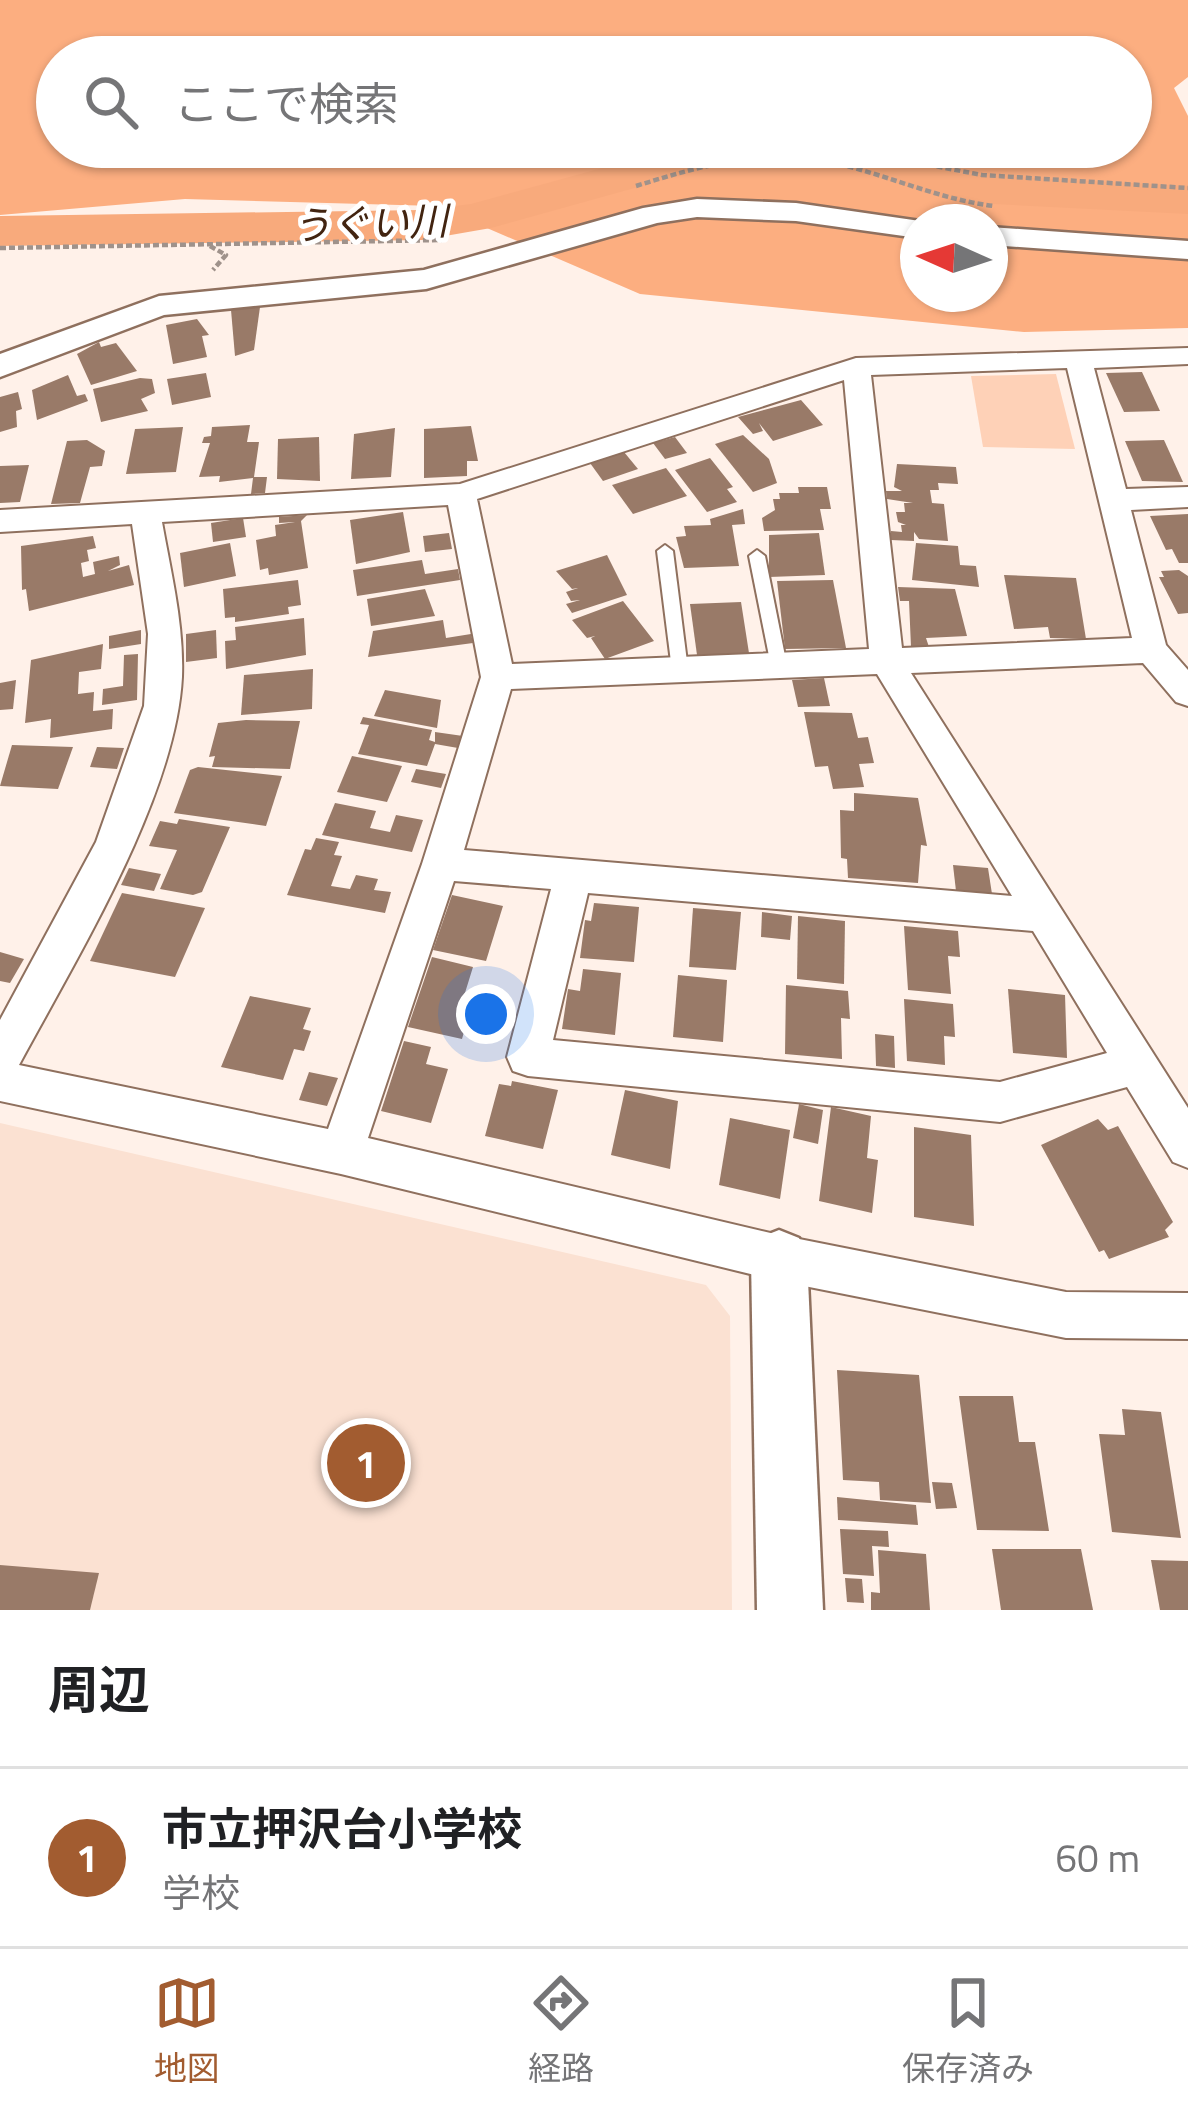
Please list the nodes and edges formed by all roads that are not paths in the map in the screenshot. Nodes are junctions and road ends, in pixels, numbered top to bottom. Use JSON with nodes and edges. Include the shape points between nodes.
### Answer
{"nodes":[{"id":1,"x":900,"y":226,"type":"edge"},
{"id":2,"x":1008,"y":237,"type":"edge"},
{"id":3,"x":1188,"y":250,"type":"edge"},
{"id":4,"x":1188,"y":356,"type":"edge"},
{"id":5,"x":1078,"y":359,"type":"junction"},
{"id":6,"x":0,"y":366,"type":"edge"},
{"id":7,"x":856,"y":367,"type":"junction"},
{"id":8,"x":461,"y":494,"type":"junction"},
{"id":9,"x":1188,"y":497,"type":"edge"},
{"id":10,"x":1113,"y":500,"type":"junction"},
{"id":11,"x":145,"y":513,"type":"junction"},
{"id":12,"x":0,"y":521,"type":"edge"},
{"id":13,"x":665,"y":550,"type":"dead end"},
{"id":14,"x":757,"y":556,"type":"dead end"},
{"id":15,"x":1151,"y":650,"type":"junction"},
{"id":16,"x":887,"y":662,"type":"junction"},
{"id":17,"x":779,"y":666,"type":"junction"},
{"id":18,"x":680,"y":670,"type":"junction"},
{"id":19,"x":498,"y":677,"type":"junction"},
{"id":20,"x":1188,"y":693,"type":"edge"},
{"id":21,"x":441,"y":864,"type":"junction"},
{"id":22,"x":573,"y":878,"type":"junction"},
{"id":23,"x":1040,"y":915,"type":"junction"},
{"id":24,"x":0,"y":1059,"type":"edge"},
{"id":25,"x":1138,"y":1064,"type":"junction"},
{"id":26,"x":0,"y":1081,"type":"edge"},
{"id":27,"x":1188,"y":1147,"type":"edge"},
{"id":28,"x":340,"y":1153,"type":"junction"},
{"id":29,"x":779,"y":1258,"type":"junction"},
{"id":30,"x":1188,"y":1316,"type":"edge"},
{"id":31,"x":790,"y":1610,"type":"edge"}],
"edges":[{"from":1,"to":6,"type":"street","via":[[796,212],[654,214],[426,279],[159,306]]},
{"from":2,"to":3,"type":"street"},
{"from":4,"to":5,"type":"street"},
{"from":5,"to":7,"type":"street"},
{"from":5,"to":10,"type":"street"},
{"from":7,"to":8,"type":"street"},
{"from":7,"to":16,"type":"street"},
{"from":8,"to":11,"type":"street"},
{"from":8,"to":19,"type":"street"},
{"from":9,"to":10,"type":"street"},
{"from":10,"to":15,"type":"street"},
{"from":11,"to":12,"type":"street"},
{"from":11,"to":24,"type":"street","via":[[162,628],[162,704],[80,913]]},
{"from":13,"to":18,"type":"lane"},
{"from":14,"to":17,"type":"lane"},
{"from":15,"to":16,"type":"street"},
{"from":15,"to":20,"type":"street"},
{"from":16,"to":17,"type":"street"},
{"from":16,"to":23,"type":"street"},
{"from":17,"to":18,"type":"street"},
{"from":18,"to":19,"type":"street"},
{"from":19,"to":21,"type":"street"},
{"from":21,"to":22,"type":"street"},
{"from":21,"to":28,"type":"street"},
{"from":22,"to":23,"type":"street"},
{"from":22,"to":25,"type":"street","via":[[528,1057],[1000,1102]]},
{"from":23,"to":25,"type":"street"},
{"from":25,"to":27,"type":"street"},
{"from":26,"to":28,"type":"street"},
{"from":28,"to":29,"type":"street"},
{"from":29,"to":30,"type":"street","via":[[1066,1315]]},
{"from":29,"to":31,"type":"street"}]}
